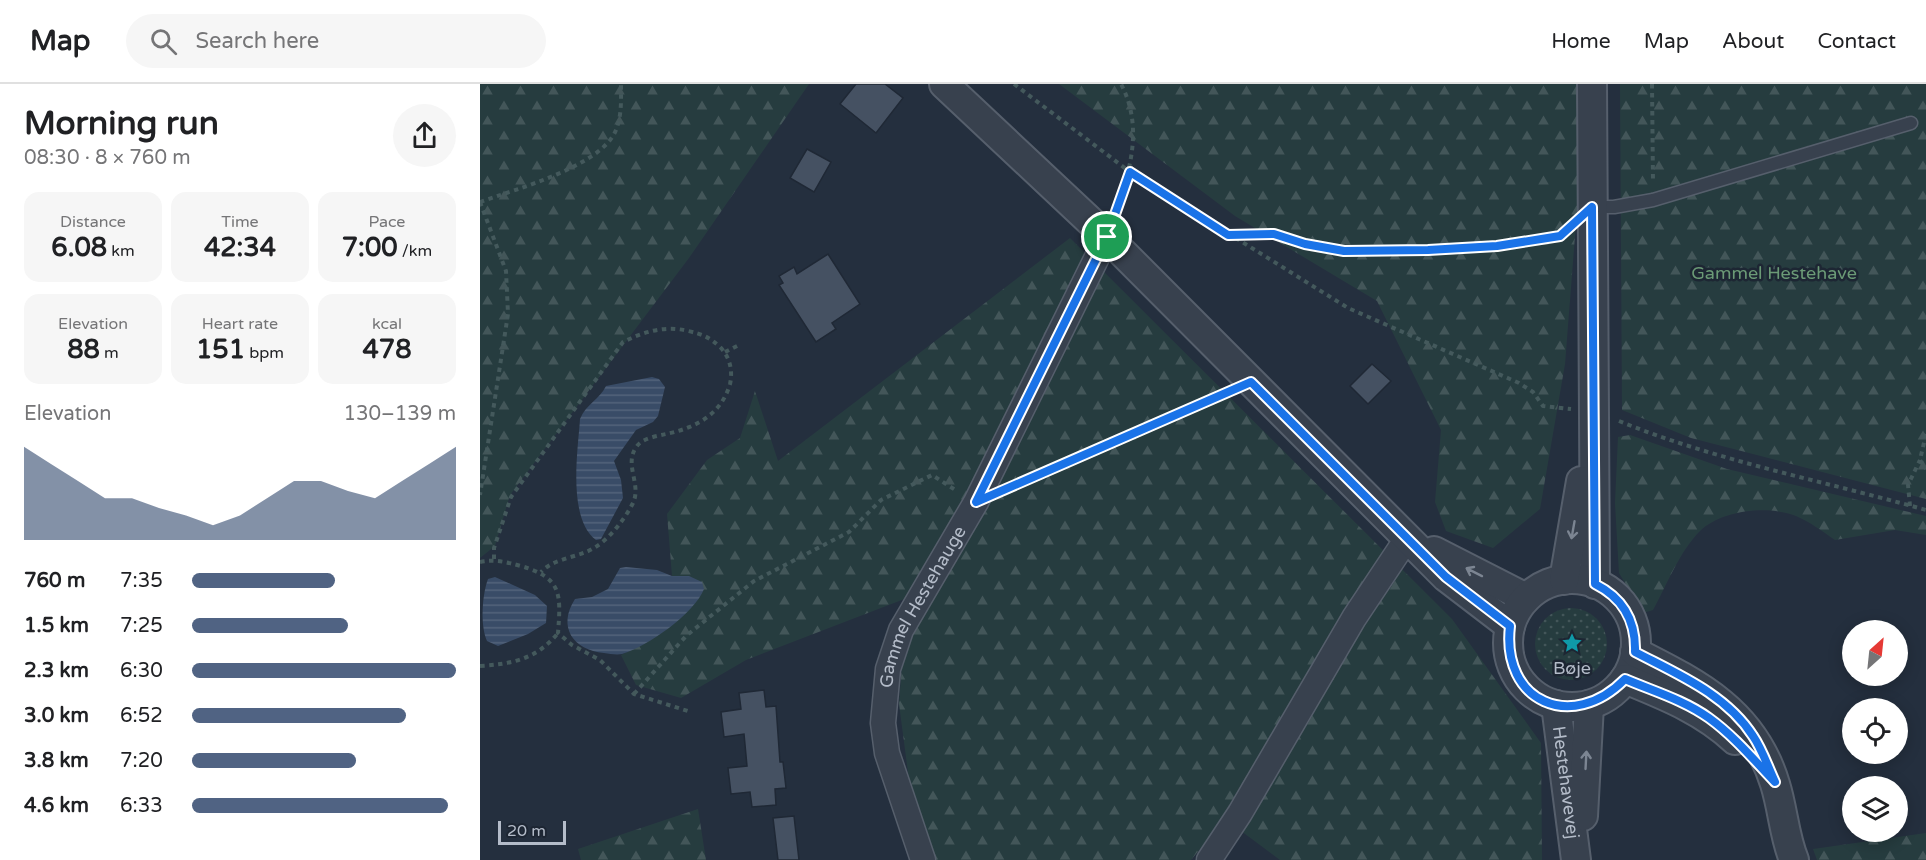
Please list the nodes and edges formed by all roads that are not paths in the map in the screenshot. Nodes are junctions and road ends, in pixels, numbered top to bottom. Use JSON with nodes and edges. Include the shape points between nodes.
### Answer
{"nodes":[{"id":1,"x":944,"y":84,"type":"edge"},
{"id":2,"x":1592,"y":84,"type":"edge"},
{"id":3,"x":1911,"y":123,"type":"dead end"},
{"id":4,"x":1592,"y":207,"type":"junction"},
{"id":5,"x":1107,"y":237,"type":"junction"},
{"id":6,"x":1594,"y":411,"type":"junction"},
{"id":7,"x":1408,"y":537,"type":"junction"},
{"id":8,"x":1564,"y":580,"type":"junction"},
{"id":9,"x":1595,"y":584,"type":"junction"},
{"id":10,"x":1526,"y":598,"type":"junction"},
{"id":11,"x":1510,"y":626,"type":"junction"},
{"id":12,"x":1635,"y":652,"type":"junction"},
{"id":13,"x":1625,"y":679,"type":"junction"},
{"id":14,"x":1556,"y":705,"type":"junction"},
{"id":15,"x":1589,"y":705,"type":"junction"},
{"id":16,"x":1775,"y":782,"type":"junction"},
{"id":17,"x":923,"y":860,"type":"edge"},
{"id":18,"x":1209,"y":860,"type":"edge"},
{"id":19,"x":1576,"y":860,"type":"edge"},
{"id":20,"x":1581,"y":860,"type":"edge"},
{"id":21,"x":1794,"y":860,"type":"edge"}],
"edges":[{"from":1,"to":5,"type":"street"},
{"from":2,"to":4,"type":"street"},
{"from":3,"to":4,"type":"lane","via":[[1653,200]]},
{"from":4,"to":6,"type":"street"},
{"from":5,"to":7,"type":"street"},
{"from":5,"to":17,"type":"street","name":"Gammel Hestehauge","via":[[976,502],[901,630],[888,669],[883,723],[887,753]]},
{"from":6,"to":8,"type":"street","one_way":true},
{"from":6,"to":9,"type":"street"},
{"from":10,"to":7,"type":"street","one_way":true},
{"from":7,"to":11,"type":"street","via":[[1446,577]]},
{"from":7,"to":18,"type":"street","via":[[1354,618]]},
{"from":8,"to":9,"type":"street"},
{"from":8,"to":10,"type":"street","via":[[1537,589]]},
{"from":9,"to":12,"type":"street","via":[[1608,590],[1627,611],[1633,624]]},
{"from":10,"to":11,"type":"street"},
{"from":11,"to":14,"type":"street","via":[[1508,646],[1521,682],[1535,696]]},
{"from":12,"to":13,"type":"street"},
{"from":12,"to":16,"type":"street","via":[[1697,683],[1727,707],[1753,735]]},
{"from":13,"to":15,"type":"street","via":[[1609,695]]},
{"from":13,"to":16,"type":"street","via":[[1708,717]]},
{"from":14,"to":15,"type":"street"},
{"from":14,"to":19,"type":"street","name":"Hestehavevej"},
{"from":20,"to":15,"type":"street","name":"Hestehavevej","one_way":true},
{"from":16,"to":21,"type":"street"}]}
